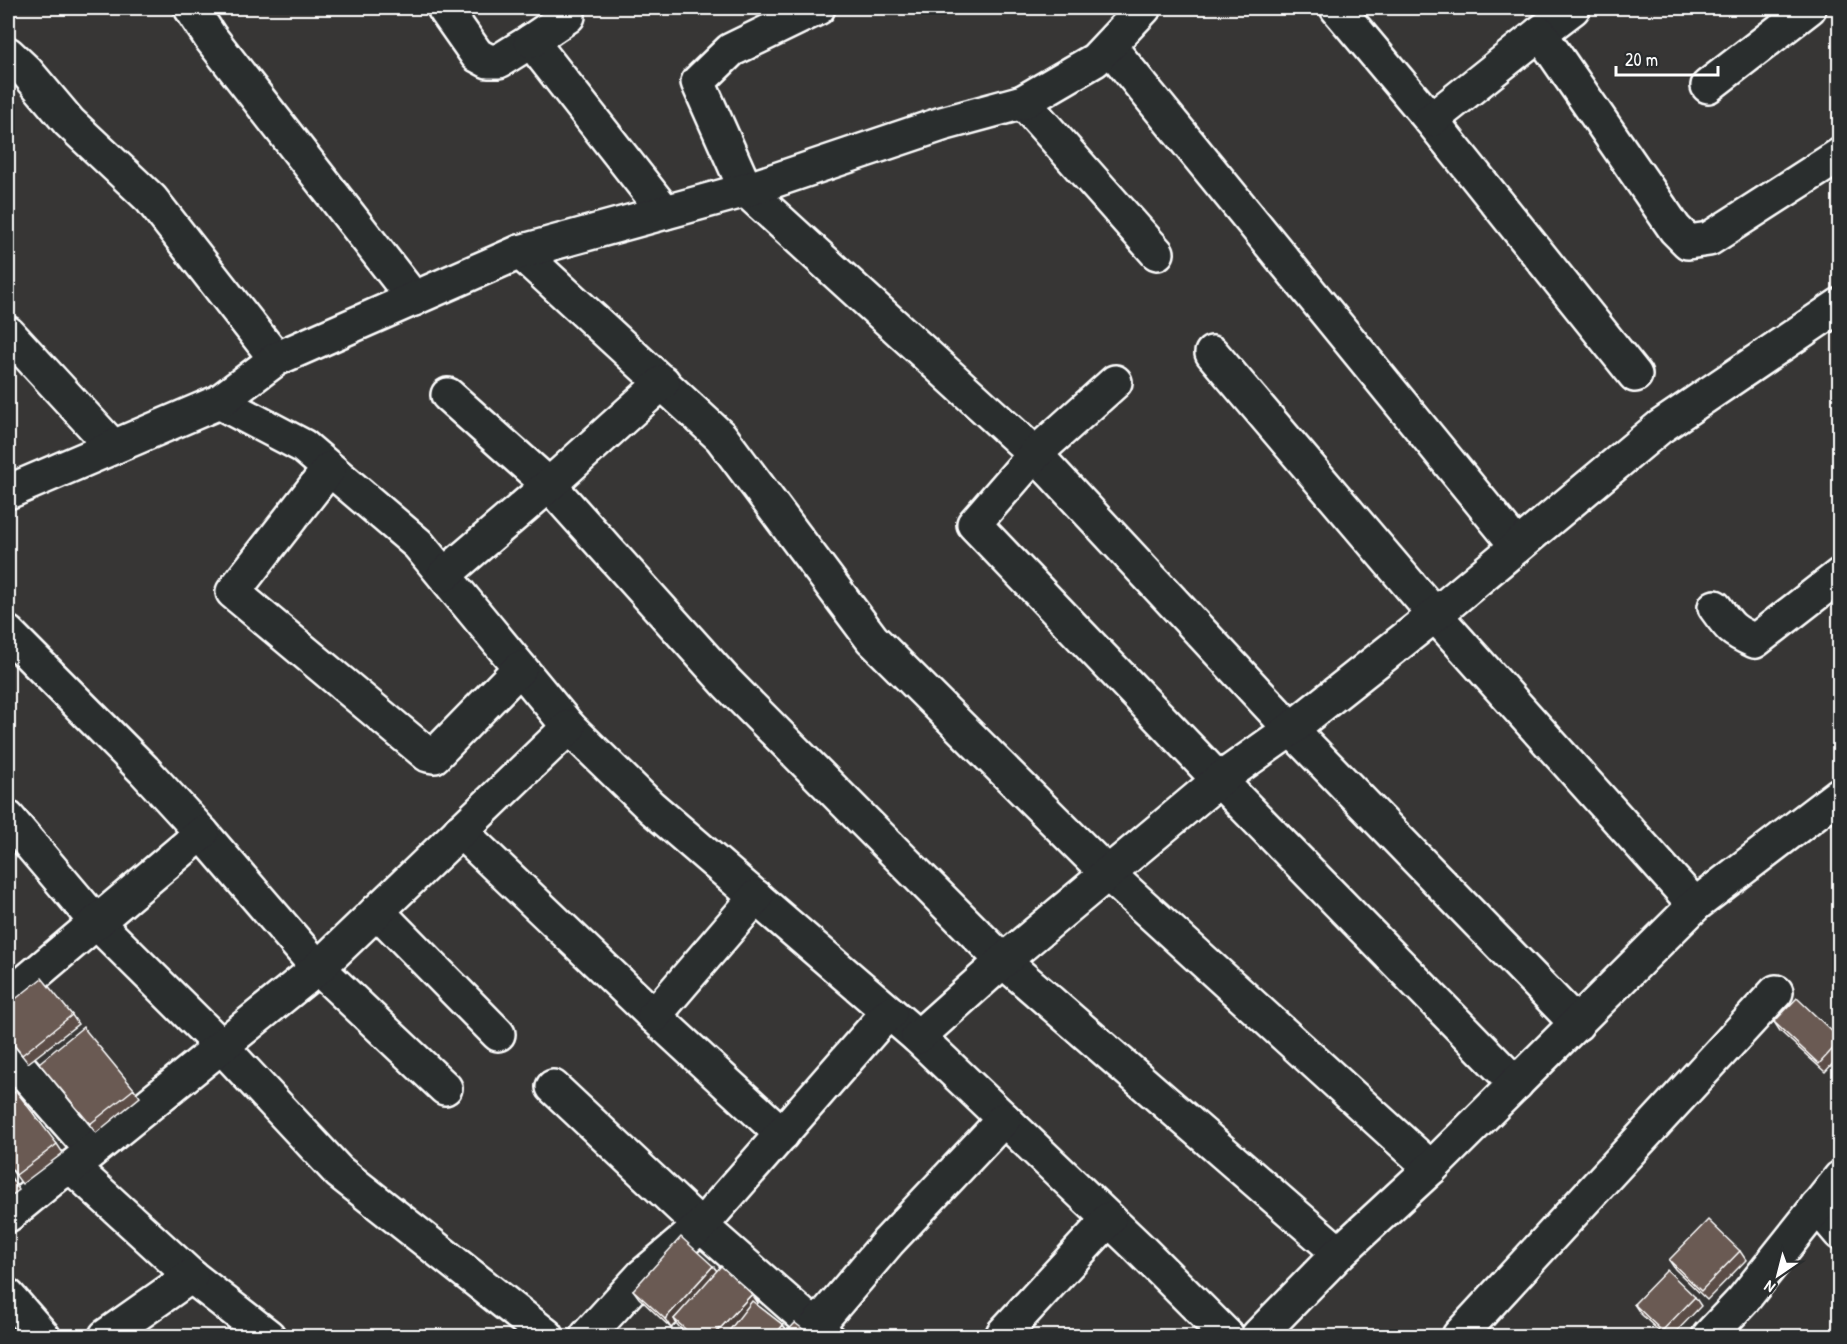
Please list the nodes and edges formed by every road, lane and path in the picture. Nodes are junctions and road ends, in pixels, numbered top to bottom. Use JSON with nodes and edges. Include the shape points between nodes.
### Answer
{"nodes":[{"id":1,"x":191,"y":8,"type":"edge"},
{"id":2,"x":444,"y":8,"type":"edge"},
{"id":3,"x":818,"y":8,"type":"edge"},
{"id":4,"x":1144,"y":8,"type":"edge"},
{"id":5,"x":1337,"y":8,"type":"edge"},
{"id":6,"x":1573,"y":8,"type":"edge"},
{"id":7,"x":1809,"y":8,"type":"edge"},
{"id":8,"x":568,"y":16,"type":"dead end"},
{"id":9,"x":1540,"y":33,"type":"junction"},
{"id":10,"x":531,"y":41,"type":"junction"},
{"id":11,"x":1109,"y":46,"type":"junction"},
{"id":12,"x":14,"y":71,"type":"edge"},
{"id":13,"x":1708,"y":86,"type":"dead end"},
{"id":14,"x":1023,"y":102,"type":"junction"},
{"id":15,"x":1431,"y":120,"type":"junction"},
{"id":16,"x":1839,"y":155,"type":"edge"},
{"id":17,"x":746,"y":190,"type":"junction"},
{"id":18,"x":664,"y":212,"type":"junction"},
{"id":19,"x":520,"y":252,"type":"junction"},
{"id":20,"x":1157,"y":253,"type":"dead end"},
{"id":21,"x":414,"y":298,"type":"junction"},
{"id":22,"x":1839,"y":304,"type":"edge"},
{"id":23,"x":8,"y":333,"type":"edge"},
{"id":24,"x":1212,"y":353,"type":"dead end"},
{"id":25,"x":276,"y":359,"type":"junction"},
{"id":26,"x":1635,"y":375,"type":"dead end"},
{"id":27,"x":663,"y":382,"type":"junction"},
{"id":28,"x":1115,"y":382,"type":"dead end"},
{"id":29,"x":448,"y":395,"type":"dead end"},
{"id":30,"x":219,"y":402,"type":"junction"},
{"id":31,"x":113,"y":447,"type":"junction"},
{"id":32,"x":1035,"y":454,"type":"junction"},
{"id":33,"x":329,"y":469,"type":"junction"},
{"id":34,"x":549,"y":485,"type":"junction"},
{"id":35,"x":8,"y":492,"type":"edge"},
{"id":36,"x":1517,"y":546,"type":"junction"},
{"id":37,"x":444,"y":575,"type":"junction"},
{"id":38,"x":1839,"y":575,"type":"edge"},
{"id":39,"x":1715,"y":607,"type":"dead end"},
{"id":40,"x":1435,"y":615,"type":"junction"},
{"id":41,"x":8,"y":633,"type":"edge"},
{"id":42,"x":520,"y":668,"type":"junction"},
{"id":43,"x":569,"y":727,"type":"junction"},
{"id":44,"x":1291,"y":729,"type":"junction"},
{"id":45,"x":1219,"y":780,"type":"junction"},
{"id":46,"x":1839,"y":794,"type":"edge"},
{"id":47,"x":8,"y":818,"type":"edge"},
{"id":48,"x":460,"y":831,"type":"junction"},
{"id":49,"x":202,"y":833,"type":"junction"},
{"id":50,"x":1108,"y":874,"type":"junction"},
{"id":51,"x":756,"y":897,"type":"junction"},
{"id":52,"x":1695,"y":905,"type":"junction"},
{"id":53,"x":377,"y":911,"type":"junction"},
{"id":54,"x":96,"y":922,"type":"junction"},
{"id":55,"x":1003,"y":961,"type":"junction"},
{"id":56,"x":318,"y":968,"type":"junction"},
{"id":57,"x":1776,"y":992,"type":"dead end"},
{"id":58,"x":8,"y":997,"type":"edge"},
{"id":59,"x":890,"y":1013,"type":"junction"},
{"id":60,"x":654,"y":1016,"type":"junction"},
{"id":61,"x":1577,"y":1024,"type":"junction"},
{"id":62,"x":498,"y":1034,"type":"dead end"},
{"id":63,"x":918,"y":1036,"type":"junction"},
{"id":64,"x":221,"y":1046,"type":"junction"},
{"id":65,"x":8,"y":1054,"type":"edge"},
{"id":66,"x":1516,"y":1084,"type":"junction"},
{"id":67,"x":554,"y":1087,"type":"dead end"},
{"id":68,"x":445,"y":1088,"type":"dead end"},
{"id":69,"x":1004,"y":1119,"type":"junction"},
{"id":70,"x":782,"y":1134,"type":"junction"},
{"id":71,"x":82,"y":1159,"type":"junction"},
{"id":72,"x":1431,"y":1168,"type":"junction"},
{"id":73,"x":1839,"y":1178,"type":"edge"},
{"id":74,"x":1817,"y":1206,"type":"junction"},
{"id":75,"x":8,"y":1215,"type":"edge"},
{"id":76,"x":1109,"y":1219,"type":"junction"},
{"id":77,"x":701,"y":1226,"type":"junction"},
{"id":78,"x":1839,"y":1233,"type":"edge"},
{"id":79,"x":1339,"y":1253,"type":"junction"},
{"id":80,"x":191,"y":1276,"type":"junction"},
{"id":81,"x":8,"y":1296,"type":"edge"},
{"id":82,"x":821,"y":1332,"type":"edge"},
{"id":83,"x":1003,"y":1334,"type":"dead end"},
{"id":84,"x":43,"y":1336,"type":"edge"},
{"id":85,"x":106,"y":1336,"type":"edge"},
{"id":86,"x":268,"y":1336,"type":"edge"},
{"id":87,"x":547,"y":1336,"type":"edge"},
{"id":88,"x":587,"y":1336,"type":"edge"},
{"id":89,"x":1227,"y":1336,"type":"edge"},
{"id":90,"x":1258,"y":1336,"type":"edge"},
{"id":91,"x":1459,"y":1336,"type":"edge"},
{"id":92,"x":1709,"y":1336,"type":"edge"}],
"edges":[{"from":1,"to":21,"type":"street"},
{"from":2,"to":10,"type":"street","via":[[477,55],[488,61],[499,61]]},
{"from":3,"to":17,"type":"street","via":[[731,50],[698,82]]},
{"from":4,"to":11,"type":"street"},
{"from":5,"to":15,"type":"street"},
{"from":6,"to":9,"type":"street"},
{"from":7,"to":13,"type":"street"},
{"from":8,"to":10,"type":"street"},
{"from":9,"to":15,"type":"street"},
{"from":9,"to":16,"type":"street","via":[[1675,229],[1688,242],[1709,239]]},
{"from":10,"to":18,"type":"street"},
{"from":11,"to":14,"type":"street","via":[[1095,60]]},
{"from":11,"to":36,"type":"street"},
{"from":12,"to":25,"type":"street","via":[[151,200]]},
{"from":14,"to":17,"type":"street","via":[[942,124]]},
{"from":14,"to":20,"type":"street"},
{"from":15,"to":26,"type":"street"},
{"from":17,"to":18,"type":"street"},
{"from":17,"to":32,"type":"street"},
{"from":18,"to":19,"type":"street"},
{"from":19,"to":21,"type":"street"},
{"from":19,"to":27,"type":"street"},
{"from":21,"to":25,"type":"street"},
{"from":22,"to":36,"type":"street","via":[[1660,427]]},
{"from":23,"to":31,"type":"street"},
{"from":24,"to":40,"type":"street"},
{"from":25,"to":30,"type":"street"},
{"from":27,"to":34,"type":"street"},
{"from":27,"to":50,"type":"street","via":[[721,437],[872,639]]},
{"from":28,"to":32,"type":"street"},
{"from":29,"to":34,"type":"street"},
{"from":30,"to":31,"type":"street"},
{"from":30,"to":33,"type":"street","via":[[303,446]]},
{"from":31,"to":35,"type":"street"},
{"from":32,"to":44,"type":"street"},
{"from":32,"to":45,"type":"street","via":[[974,524]]},
{"from":33,"to":37,"type":"street","via":[[418,544]]},
{"from":33,"to":42,"type":"street","via":[[233,592],[429,755],[434,756]]},
{"from":34,"to":37,"type":"street"},
{"from":34,"to":55,"type":"street","via":[[727,683]]},
{"from":36,"to":40,"type":"street"},
{"from":37,"to":42,"type":"street"},
{"from":38,"to":39,"type":"street","via":[[1755,641],[1729,627]]},
{"from":40,"to":44,"type":"street"},
{"from":40,"to":52,"type":"street"},
{"from":41,"to":49,"type":"street"},
{"from":42,"to":43,"type":"street"},
{"from":43,"to":48,"type":"street"},
{"from":43,"to":51,"type":"street","via":[[651,807]]},
{"from":44,"to":45,"type":"street"},
{"from":44,"to":61,"type":"street"},
{"from":45,"to":50,"type":"street"},
{"from":45,"to":66,"type":"street"},
{"from":46,"to":52,"type":"street"},
{"from":47,"to":54,"type":"street"},
{"from":48,"to":53,"type":"street"},
{"from":48,"to":60,"type":"street"},
{"from":49,"to":54,"type":"street"},
{"from":49,"to":56,"type":"street"},
{"from":50,"to":55,"type":"street"},
{"from":50,"to":72,"type":"street"},
{"from":51,"to":59,"type":"street"},
{"from":51,"to":60,"type":"street"},
{"from":52,"to":61,"type":"street"},
{"from":53,"to":56,"type":"street"},
{"from":53,"to":62,"type":"street"},
{"from":54,"to":58,"type":"street"},
{"from":54,"to":64,"type":"street"},
{"from":55,"to":63,"type":"street"},
{"from":55,"to":79,"type":"street"},
{"from":56,"to":64,"type":"street"},
{"from":56,"to":68,"type":"street"},
{"from":57,"to":91,"type":"street"},
{"from":59,"to":63,"type":"street"},
{"from":59,"to":70,"type":"street"},
{"from":60,"to":70,"type":"street"},
{"from":61,"to":66,"type":"street"},
{"from":63,"to":69,"type":"street"},
{"from":64,"to":71,"type":"street"},
{"from":64,"to":87,"type":"street","via":[[339,1172]]},
{"from":65,"to":71,"type":"street"},
{"from":66,"to":72,"type":"street"},
{"from":67,"to":77,"type":"street"},
{"from":69,"to":76,"type":"street"},
{"from":69,"to":82,"type":"street","via":[[888,1242]]},
{"from":70,"to":77,"type":"street"},
{"from":71,"to":75,"type":"street"},
{"from":71,"to":80,"type":"street"},
{"from":72,"to":79,"type":"street"},
{"from":73,"to":74,"type":"street"},
{"from":74,"to":78,"type":"street"},
{"from":74,"to":92,"type":"street","via":[[1743,1300]]},
{"from":76,"to":83,"type":"street"},
{"from":76,"to":89,"type":"street"},
{"from":77,"to":82,"type":"street"},
{"from":77,"to":88,"type":"street","via":[[644,1275]]},
{"from":79,"to":90,"type":"street"},
{"from":80,"to":85,"type":"street"},
{"from":80,"to":86,"type":"street"},
{"from":81,"to":84,"type":"street"}]}
